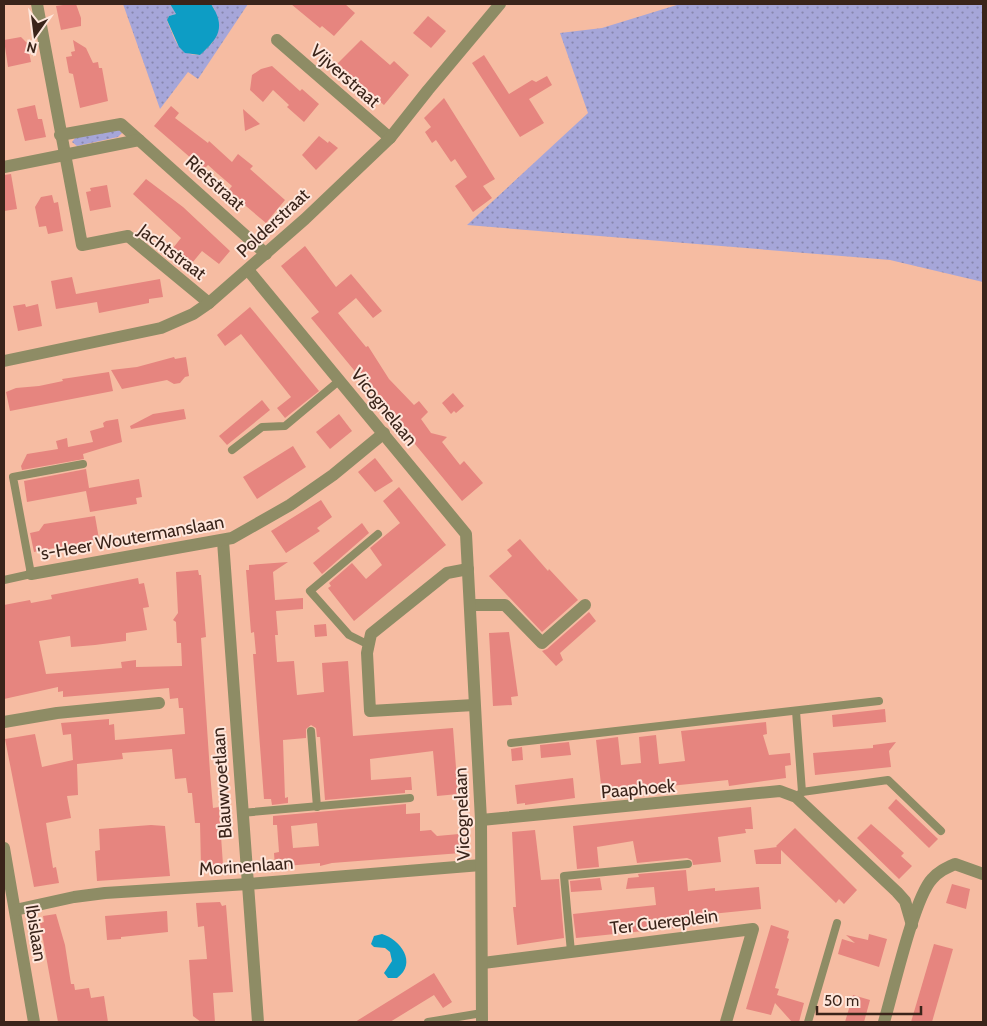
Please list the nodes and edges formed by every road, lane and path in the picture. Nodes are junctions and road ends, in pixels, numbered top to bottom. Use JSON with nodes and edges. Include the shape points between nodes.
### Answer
{"nodes":[{"id":1,"x":37,"y":4,"type":"edge"},
{"id":2,"x":500,"y":4,"type":"edge"},
{"id":3,"x":277,"y":40,"type":"dead end"},
{"id":4,"x":60,"y":136,"type":"junction"},
{"id":5,"x":390,"y":138,"type":"junction"},
{"id":6,"x":139,"y":140,"type":"junction"},
{"id":7,"x":64,"y":155,"type":"junction"},
{"id":8,"x":4,"y":167,"type":"edge"},
{"id":9,"x":266,"y":254,"type":"junction"},
{"id":10,"x":248,"y":270,"type":"junction"},
{"id":11,"x":209,"y":304,"type":"junction"},
{"id":12,"x":4,"y":361,"type":"edge"},
{"id":13,"x":340,"y":380,"type":"junction"},
{"id":14,"x":384,"y":433,"type":"junction"},
{"id":15,"x":232,"y":450,"type":"dead end"},
{"id":16,"x":83,"y":464,"type":"dead end"},
{"id":17,"x":378,"y":534,"type":"dead end"},
{"id":18,"x":223,"y":541,"type":"junction"},
{"id":19,"x":468,"y":569,"type":"junction"},
{"id":20,"x":31,"y":574,"type":"junction"},
{"id":21,"x":4,"y":580,"type":"edge"},
{"id":22,"x":470,"y":605,"type":"junction"},
{"id":23,"x":584,"y":605,"type":"dead end"},
{"id":24,"x":367,"y":644,"type":"junction"},
{"id":25,"x":878,"y":702,"type":"dead end"},
{"id":26,"x":159,"y":703,"type":"dead end"},
{"id":27,"x":474,"y":705,"type":"junction"},
{"id":28,"x":796,"y":711,"type":"junction"},
{"id":29,"x":4,"y":722,"type":"edge"},
{"id":30,"x":311,"y":731,"type":"dead end"},
{"id":31,"x":511,"y":743,"type":"dead end"},
{"id":32,"x":799,"y":794,"type":"junction"},
{"id":33,"x":410,"y":798,"type":"dead end"},
{"id":34,"x":317,"y":807,"type":"junction"},
{"id":35,"x":241,"y":813,"type":"junction"},
{"id":36,"x":481,"y":820,"type":"junction"},
{"id":37,"x":941,"y":831,"type":"dead end"},
{"id":38,"x":4,"y":848,"type":"edge"},
{"id":39,"x":688,"y":864,"type":"dead end"},
{"id":40,"x":481,"y":865,"type":"junction"},
{"id":41,"x":983,"y":874,"type":"edge"},
{"id":42,"x":248,"y":884,"type":"junction"},
{"id":43,"x":15,"y":910,"type":"junction"},
{"id":44,"x":837,"y":923,"type":"dead end"},
{"id":45,"x":912,"y":925,"type":"junction"},
{"id":46,"x":571,"y":952,"type":"junction"},
{"id":47,"x":483,"y":963,"type":"junction"},
{"id":48,"x":482,"y":1018,"type":"edge"},
{"id":49,"x":34,"y":1022,"type":"edge"},
{"id":50,"x":258,"y":1022,"type":"edge"},
{"id":51,"x":428,"y":1022,"type":"edge"},
{"id":52,"x":726,"y":1022,"type":"edge"},
{"id":53,"x":808,"y":1022,"type":"edge"},
{"id":54,"x":884,"y":1022,"type":"edge"}],
"edges":[{"from":1,"to":4,"type":"street"},
{"from":2,"to":5,"type":"street","name":"Polderstraat"},
{"from":3,"to":5,"type":"street","name":"Vijverstraat"},
{"from":4,"to":6,"type":"street","name":"Rietstraat","via":[[121,124]]},
{"from":4,"to":7,"type":"street"},
{"from":5,"to":9,"type":"street","name":"Polderstraat"},
{"from":6,"to":7,"type":"street"},
{"from":6,"to":9,"type":"street","name":"Rietstraat"},
{"from":7,"to":8,"type":"street"},
{"from":7,"to":11,"type":"street","name":"Jachtstraat","via":[[82,244],[128,236]]},
{"from":9,"to":10,"type":"street","name":"Polderstraat"},
{"from":10,"to":11,"type":"street","name":"Polderstraat"},
{"from":10,"to":13,"type":"street","name":"Vicognelaan"},
{"from":11,"to":12,"type":"street","name":"Polderstraat","via":[[161,328]]},
{"from":13,"to":14,"type":"street","name":"Vicognelaan"},
{"from":13,"to":15,"type":"lane","via":[[286,426],[262,427]]},
{"from":14,"to":18,"type":"street","name":"'s-Heer Woutermanslaan","via":[[334,475],[290,505]]},
{"from":14,"to":19,"type":"street","name":"Vicognelaan","via":[[466,534]]},
{"from":16,"to":20,"type":"lane","via":[[13,477]]},
{"from":17,"to":24,"type":"lane","via":[[310,591],[350,635]]},
{"from":18,"to":20,"type":"street","name":"'s-Heer Woutermanslaan"},
{"from":18,"to":35,"type":"street","name":"Blauwvoetlaan"},
{"from":19,"to":22,"type":"street","name":"Vicognelaan"},
{"from":19,"to":24,"type":"street","via":[[446,572],[371,634]]},
{"from":20,"to":21,"type":"lane"},
{"from":22,"to":23,"type":"street","via":[[505,605],[542,643]]},
{"from":22,"to":27,"type":"street","name":"Vicognelaan"},
{"from":24,"to":27,"type":"street","via":[[370,711]]},
{"from":25,"to":28,"type":"lane"},
{"from":26,"to":29,"type":"street"},
{"from":27,"to":36,"type":"street","name":"Vicognelaan"},
{"from":28,"to":31,"type":"lane"},
{"from":28,"to":32,"type":"lane"},
{"from":30,"to":34,"type":"lane"},
{"from":32,"to":36,"type":"street","name":"Paaphoek","via":[[780,791]]},
{"from":32,"to":37,"type":"lane","name":"Paaphoek","via":[[888,780]]},
{"from":32,"to":45,"type":"street","via":[[905,901]]},
{"from":33,"to":34,"type":"lane"},
{"from":34,"to":35,"type":"lane"},
{"from":35,"to":42,"type":"street","name":"Blauwvoetlaan"},
{"from":36,"to":40,"type":"street","name":"Vicognelaan"},
{"from":38,"to":43,"type":"street","name":"Ibislaan"},
{"from":39,"to":46,"type":"lane","via":[[564,876]]},
{"from":40,"to":42,"type":"street","name":"Morinenlaan"},
{"from":40,"to":47,"type":"street","name":"Vicognelaan"},
{"from":41,"to":45,"type":"street","via":[[955,864],[942,869],[931,880]]},
{"from":42,"to":43,"type":"street","name":"Morinenlaan","via":[[105,893]]},
{"from":42,"to":50,"type":"street","name":"Blauwvoetlaan"},
{"from":43,"to":49,"type":"street","name":"Ibislaan"},
{"from":44,"to":53,"type":"lane"},
{"from":45,"to":54,"type":"street"},
{"from":46,"to":47,"type":"street","name":"Ter Cuereplein"},
{"from":46,"to":52,"type":"street","name":"Ter Cuereplein","via":[[753,929]]},
{"from":47,"to":48,"type":"street","name":"Vicognelaan"},
{"from":48,"to":51,"type":"lane"}]}
